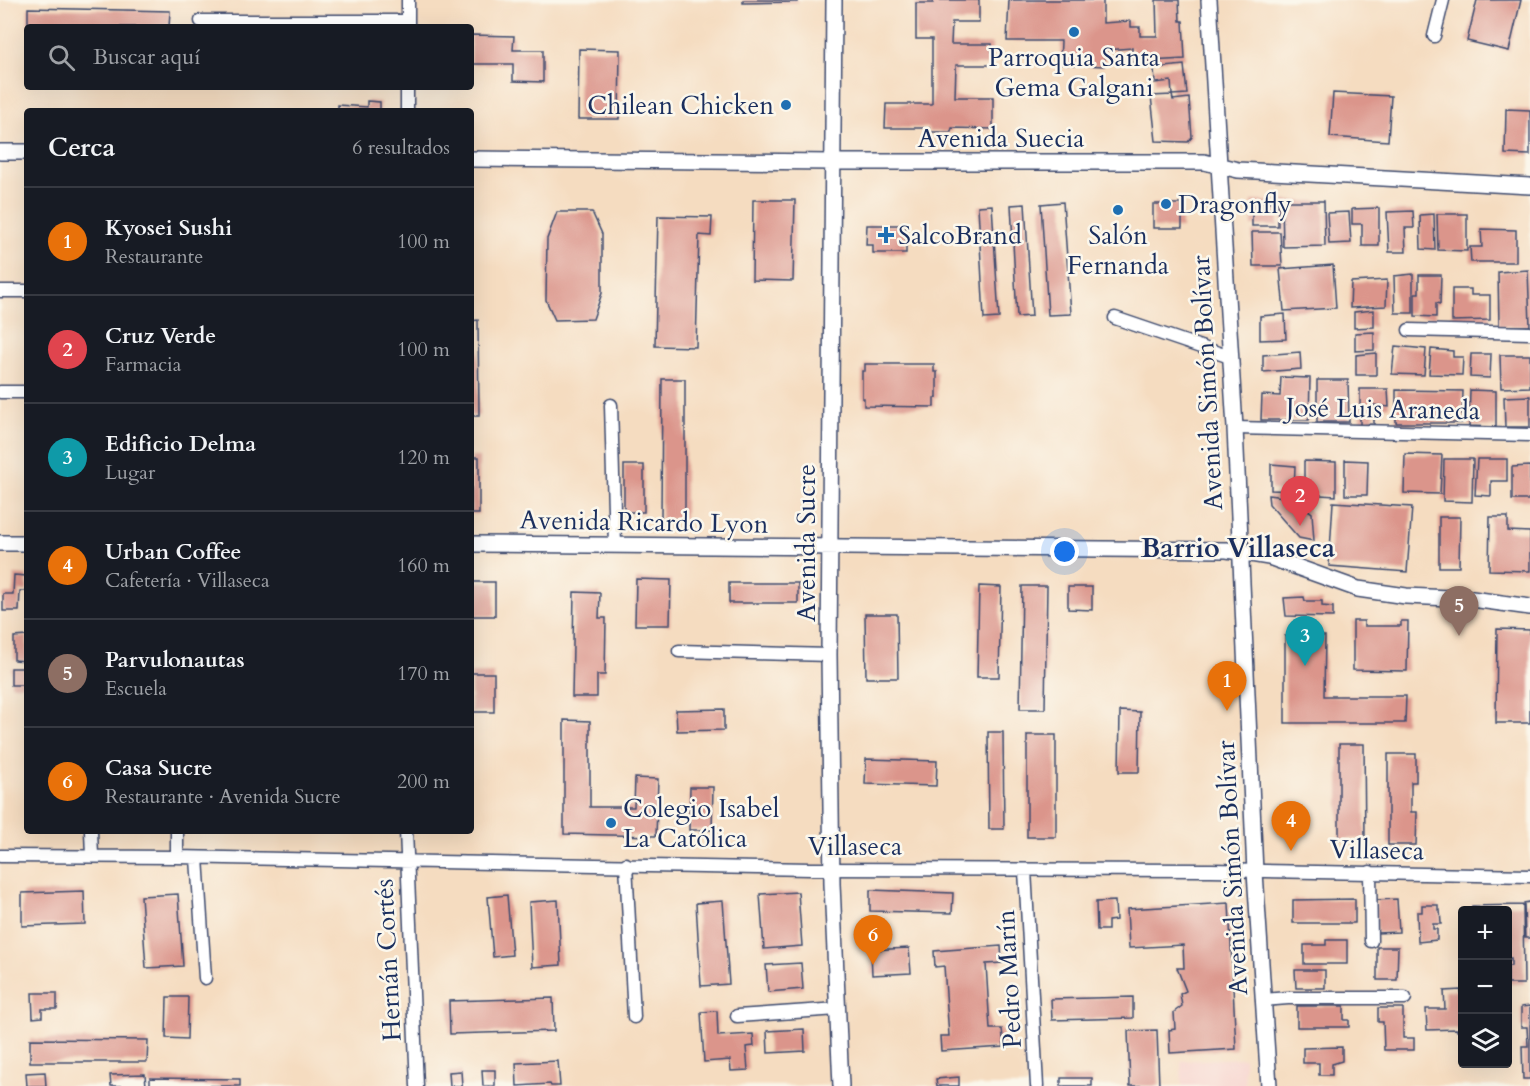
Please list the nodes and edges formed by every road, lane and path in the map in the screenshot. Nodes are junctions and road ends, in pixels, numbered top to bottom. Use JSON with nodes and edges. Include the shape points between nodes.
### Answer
{"nodes":[{"id":1,"x":408,"y":0,"type":"edge"},
{"id":2,"x":834,"y":0,"type":"edge"},
{"id":3,"x":1209,"y":0,"type":"edge"},
{"id":4,"x":1443,"y":0,"type":"edge"},
{"id":5,"x":201,"y":21,"type":"dead end"},
{"id":6,"x":408,"y":24,"type":"edge"},
{"id":7,"x":1434,"y":36,"type":"dead end"},
{"id":8,"x":408,"y":90,"type":"edge"},
{"id":9,"x":407,"y":108,"type":"edge"},
{"id":10,"x":0,"y":152,"type":"edge"},
{"id":11,"x":24,"y":152,"type":"edge"},
{"id":12,"x":474,"y":159,"type":"edge"},
{"id":13,"x":833,"y":162,"type":"junction"},
{"id":14,"x":1219,"y":166,"type":"junction"},
{"id":15,"x":1530,"y":186,"type":"edge"},
{"id":16,"x":0,"y":291,"type":"edge"},
{"id":17,"x":24,"y":291,"type":"edge"},
{"id":18,"x":1115,"y":318,"type":"dead end"},
{"id":19,"x":1409,"y":330,"type":"dead end"},
{"id":20,"x":1530,"y":333,"type":"edge"},
{"id":21,"x":1230,"y":357,"type":"junction"},
{"id":22,"x":0,"y":392,"type":"edge"},
{"id":23,"x":24,"y":392,"type":"edge"},
{"id":24,"x":611,"y":405,"type":"dead end"},
{"id":25,"x":1235,"y":428,"type":"junction"},
{"id":26,"x":1530,"y":435,"type":"edge"},
{"id":27,"x":0,"y":543,"type":"edge"},
{"id":28,"x":24,"y":543,"type":"edge"},
{"id":29,"x":474,"y":544,"type":"edge"},
{"id":30,"x":615,"y":546,"type":"junction"},
{"id":31,"x":829,"y":548,"type":"junction"},
{"id":32,"x":1240,"y":552,"type":"junction"},
{"id":33,"x":1530,"y":608,"type":"edge"},
{"id":34,"x":679,"y":651,"type":"dead end"},
{"id":35,"x":829,"y":655,"type":"junction"},
{"id":36,"x":91,"y":834,"type":"edge"},
{"id":37,"x":177,"y":834,"type":"edge"},
{"id":38,"x":406,"y":834,"type":"edge"},
{"id":39,"x":0,"y":856,"type":"edge"},
{"id":40,"x":92,"y":856,"type":"junction"},
{"id":41,"x":177,"y":857,"type":"junction"},
{"id":42,"x":197,"y":858,"type":"junction"},
{"id":43,"x":406,"y":860,"type":"junction"},
{"id":44,"x":626,"y":864,"type":"junction"},
{"id":45,"x":832,"y":869,"type":"junction"},
{"id":46,"x":1025,"y":870,"type":"junction"},
{"id":47,"x":1256,"y":872,"type":"junction"},
{"id":48,"x":1370,"y":872,"type":"junction"},
{"id":49,"x":1530,"y":876,"type":"edge"},
{"id":50,"x":1371,"y":941,"type":"dead end"},
{"id":51,"x":205,"y":978,"type":"dead end"},
{"id":52,"x":1405,"y":998,"type":"dead end"},
{"id":53,"x":1263,"y":1000,"type":"junction"},
{"id":54,"x":838,"y":1009,"type":"junction"},
{"id":55,"x":737,"y":1016,"type":"dead end"},
{"id":56,"x":634,"y":1017,"type":"dead end"},
{"id":57,"x":417,"y":1086,"type":"edge"},
{"id":58,"x":841,"y":1086,"type":"edge"},
{"id":59,"x":1037,"y":1086,"type":"edge"},
{"id":60,"x":1269,"y":1086,"type":"edge"}],
"edges":[{"from":1,"to":6,"type":"street"},
{"from":2,"to":13,"type":"street","name":"Avenida Sucre"},
{"from":3,"to":14,"type":"street","name":"Avenida Simón Bolívar"},
{"from":4,"to":7,"type":"street"},
{"from":5,"to":6,"type":"street"},
{"from":8,"to":9,"type":"street"},
{"from":10,"to":11,"type":"street"},
{"from":12,"to":13,"type":"street","name":"Avenida Suecia"},
{"from":13,"to":14,"type":"street","name":"Avenida Suecia","via":[[1204,162]]},
{"from":13,"to":31,"type":"street","name":"Avenida Sucre"},
{"from":14,"to":15,"type":"street","name":"Avenida Suecia"},
{"from":14,"to":21,"type":"street","name":"Avenida Simón Bolívar"},
{"from":16,"to":17,"type":"street"},
{"from":18,"to":21,"type":"street"},
{"from":19,"to":20,"type":"street"},
{"from":21,"to":25,"type":"street","name":"Avenida Simón Bolívar"},
{"from":22,"to":23,"type":"street"},
{"from":24,"to":30,"type":"street"},
{"from":25,"to":26,"type":"street","name":"José Luis Araneda"},
{"from":25,"to":32,"type":"street","name":"Avenida Simón Bolívar"},
{"from":27,"to":28,"type":"street"},
{"from":29,"to":30,"type":"street","name":"Avenida Ricardo Lyon"},
{"from":30,"to":31,"type":"street","name":"Avenida Ricardo Lyon"},
{"from":31,"to":32,"type":"street","name":"Avenida Ricardo Lyon"},
{"from":31,"to":35,"type":"street","name":"Avenida Sucre"},
{"from":32,"to":33,"type":"street","name":"Avenida Ricardo Lyon","via":[[1269,557],[1358,590]]},
{"from":32,"to":47,"type":"street","name":"Avenida Simón Bolívar"},
{"from":34,"to":35,"type":"street"},
{"from":35,"to":45,"type":"street","name":"Avenida Sucre"},
{"from":36,"to":40,"type":"street"},
{"from":37,"to":41,"type":"street"},
{"from":38,"to":43,"type":"street","name":"Hernán Cortés"},
{"from":39,"to":40,"type":"street","name":"Villaseca"},
{"from":40,"to":41,"type":"street","name":"Villaseca"},
{"from":41,"to":42,"type":"street","name":"Villaseca"},
{"from":42,"to":43,"type":"street","name":"Villaseca"},
{"from":42,"to":51,"type":"street"},
{"from":43,"to":44,"type":"street","name":"Villaseca"},
{"from":43,"to":57,"type":"street","name":"Hernán Cortés"},
{"from":44,"to":45,"type":"street","name":"Villaseca"},
{"from":44,"to":56,"type":"street"},
{"from":45,"to":46,"type":"street","name":"Villaseca"},
{"from":45,"to":54,"type":"street","name":"Avenida Sucre"},
{"from":46,"to":47,"type":"street","name":"Villaseca"},
{"from":46,"to":59,"type":"street","name":"Pedro Marín"},
{"from":47,"to":48,"type":"street","name":"Villaseca"},
{"from":47,"to":53,"type":"street","name":"Avenida Simón Bolívar"},
{"from":48,"to":49,"type":"street","name":"Villaseca"},
{"from":48,"to":50,"type":"street"},
{"from":52,"to":53,"type":"street"},
{"from":53,"to":60,"type":"street","name":"Avenida Simón Bolívar"},
{"from":54,"to":55,"type":"street"},
{"from":54,"to":58,"type":"street","name":"Avenida Sucre"}]}
